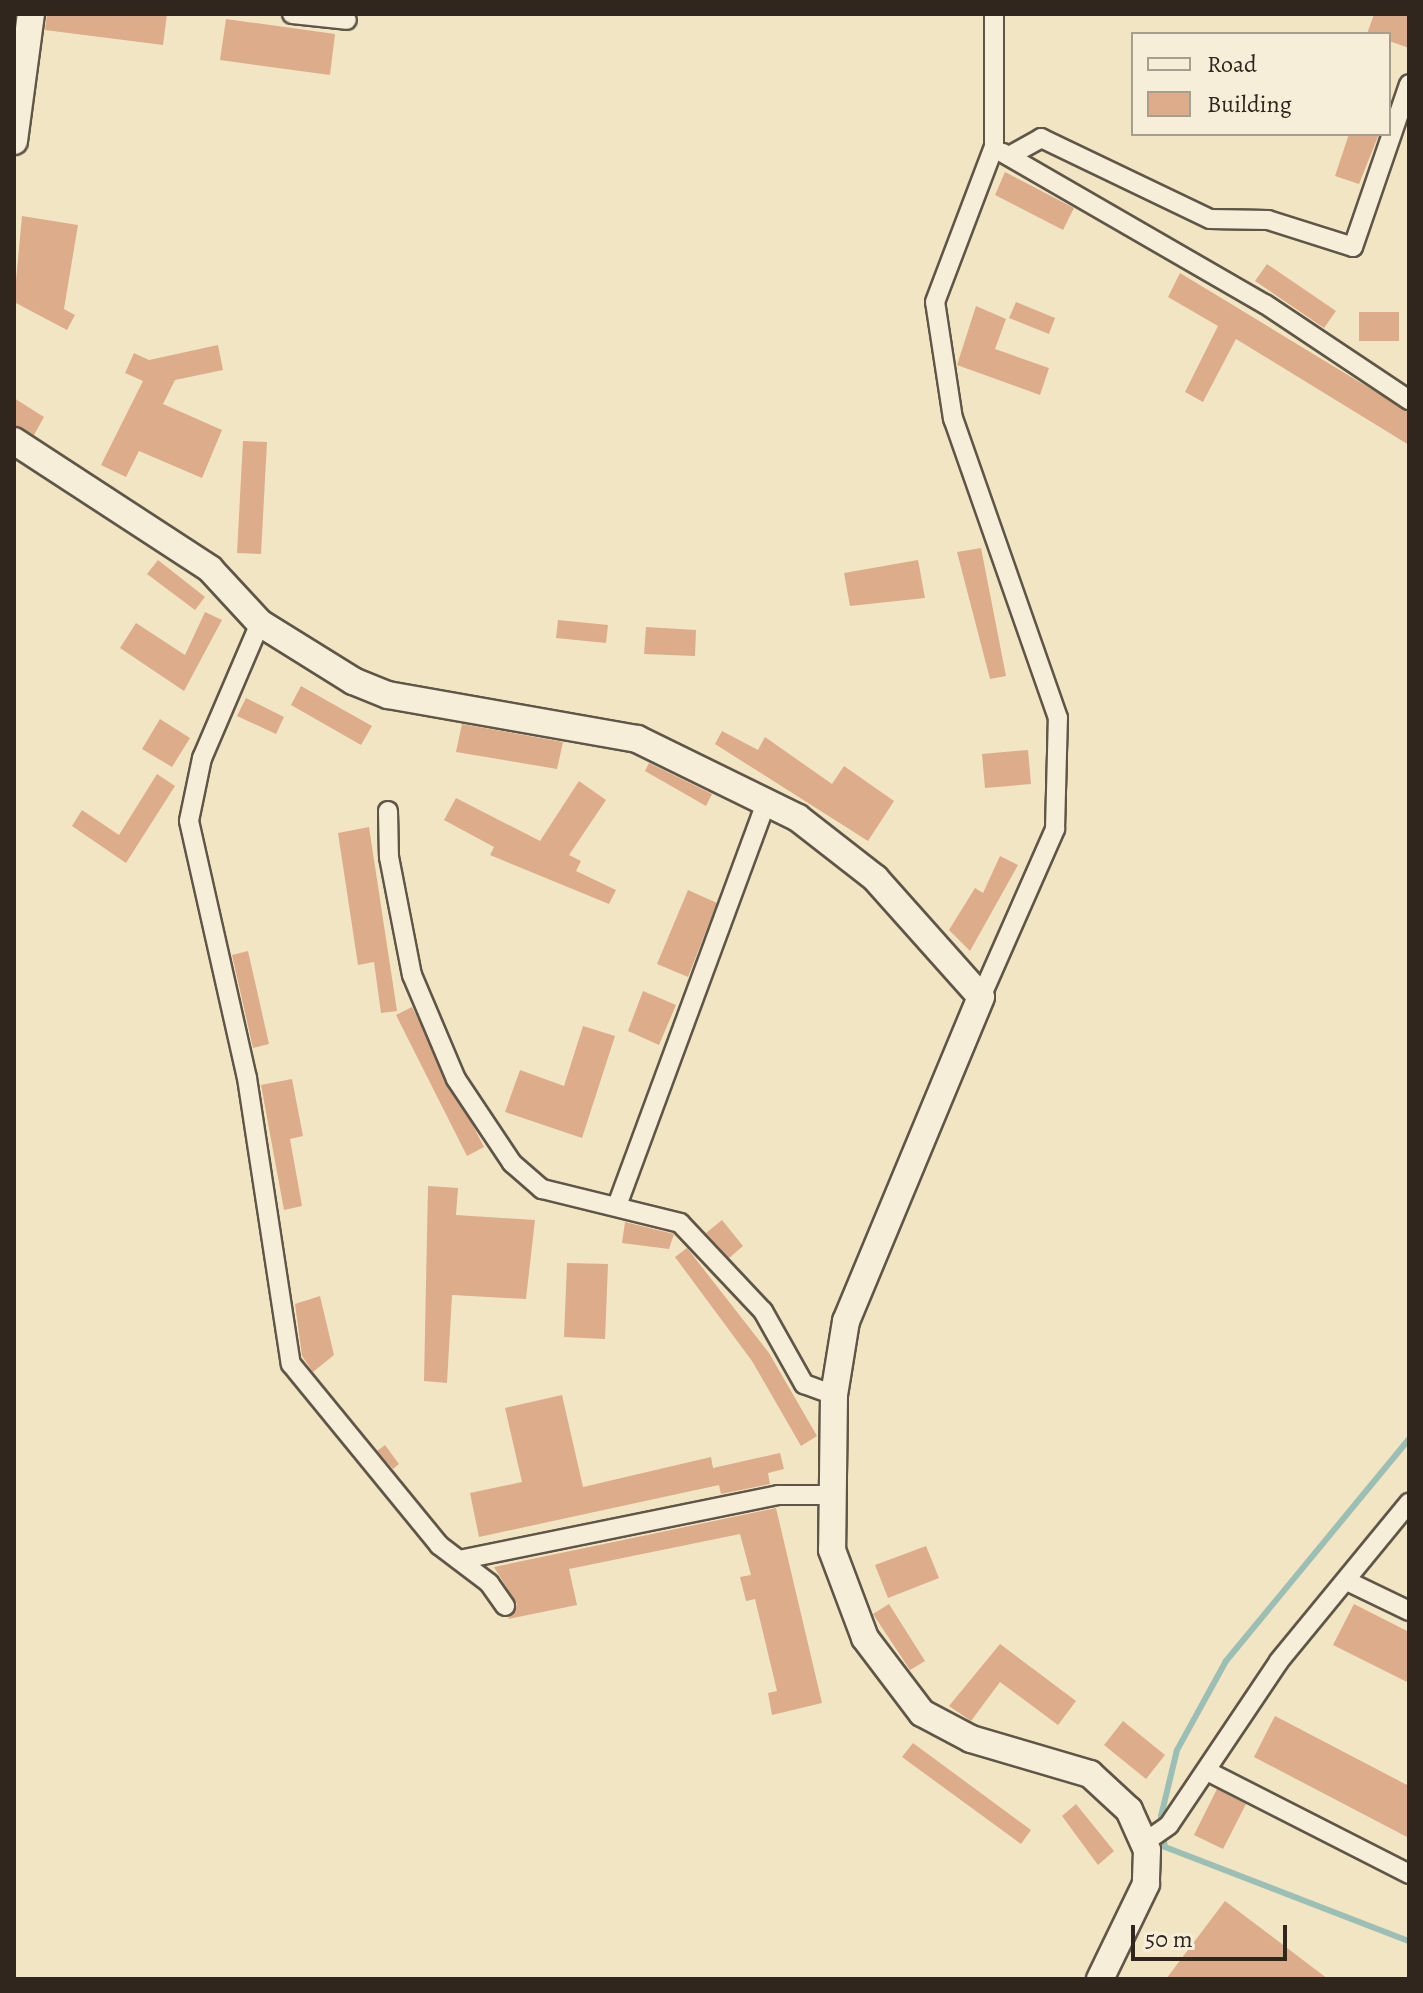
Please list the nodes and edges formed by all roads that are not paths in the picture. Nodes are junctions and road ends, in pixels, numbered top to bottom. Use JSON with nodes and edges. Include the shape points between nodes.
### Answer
{"nodes":[{"id":1,"x":31,"y":14,"type":"edge"},
{"id":2,"x":292,"y":14,"type":"edge"},
{"id":3,"x":994,"y":14,"type":"edge"},
{"id":4,"x":347,"y":20,"type":"dead end"},
{"id":5,"x":1409,"y":84,"type":"edge"},
{"id":6,"x":14,"y":141,"type":"edge"},
{"id":7,"x":1002,"y":152,"type":"junction"},
{"id":8,"x":1409,"y":400,"type":"edge"},
{"id":9,"x":14,"y":441,"type":"edge"},
{"id":10,"x":260,"y":623,"type":"junction"},
{"id":11,"x":767,"y":801,"type":"junction"},
{"id":12,"x":388,"y":811,"type":"dead end"},
{"id":13,"x":981,"y":997,"type":"junction"},
{"id":14,"x":618,"y":1203,"type":"junction"},
{"id":15,"x":834,"y":1395,"type":"junction"},
{"id":16,"x":833,"y":1495,"type":"junction"},
{"id":17,"x":1409,"y":1503,"type":"edge"},
{"id":18,"x":459,"y":1560,"type":"junction"},
{"id":19,"x":1347,"y":1581,"type":"junction"},
{"id":20,"x":505,"y":1606,"type":"dead end"},
{"id":21,"x":1409,"y":1611,"type":"edge"},
{"id":22,"x":1207,"y":1771,"type":"junction"},
{"id":23,"x":1157,"y":1835,"type":"junction"},
{"id":24,"x":1409,"y":1874,"type":"edge"},
{"id":25,"x":1100,"y":1979,"type":"edge"}],
"edges":[{"from":1,"to":6,"type":"street"},
{"from":2,"to":4,"type":"street"},
{"from":3,"to":7,"type":"street"},
{"from":5,"to":7,"type":"street","via":[[1353,247],[1268,220],[1210,219],[1041,138]]},
{"from":7,"to":8,"type":"street","via":[[1265,304]]},
{"from":7,"to":13,"type":"street","via":[[935,302],[953,419],[1058,718],[1055,829]]},
{"from":9,"to":10,"type":"street","via":[[210,569]]},
{"from":10,"to":11,"type":"street","via":[[370,689],[601,727],[673,752]]},
{"from":10,"to":18,"type":"street","via":[[202,758],[189,821],[249,1092],[291,1364]]},
{"from":11,"to":13,"type":"street","via":[[875,878]]},
{"from":11,"to":14,"type":"street"},
{"from":12,"to":14,"type":"street","via":[[412,975],[456,1079],[512,1163],[542,1189]]},
{"from":13,"to":15,"type":"street","via":[[853,1299]]},
{"from":14,"to":15,"type":"street","via":[[680,1223],[763,1311],[804,1384]]},
{"from":15,"to":16,"type":"street"},
{"from":16,"to":18,"type":"street","via":[[778,1495]]},
{"from":16,"to":23,"type":"street","via":[[840,1587],[908,1701],[953,1732],[1090,1774]]},
{"from":17,"to":19,"type":"street"},
{"from":18,"to":20,"type":"street"},
{"from":19,"to":21,"type":"street"},
{"from":19,"to":22,"type":"street","via":[[1279,1661]]},
{"from":22,"to":23,"type":"street"},
{"from":22,"to":24,"type":"street"},
{"from":23,"to":25,"type":"street","via":[[1144,1893]]}]}
